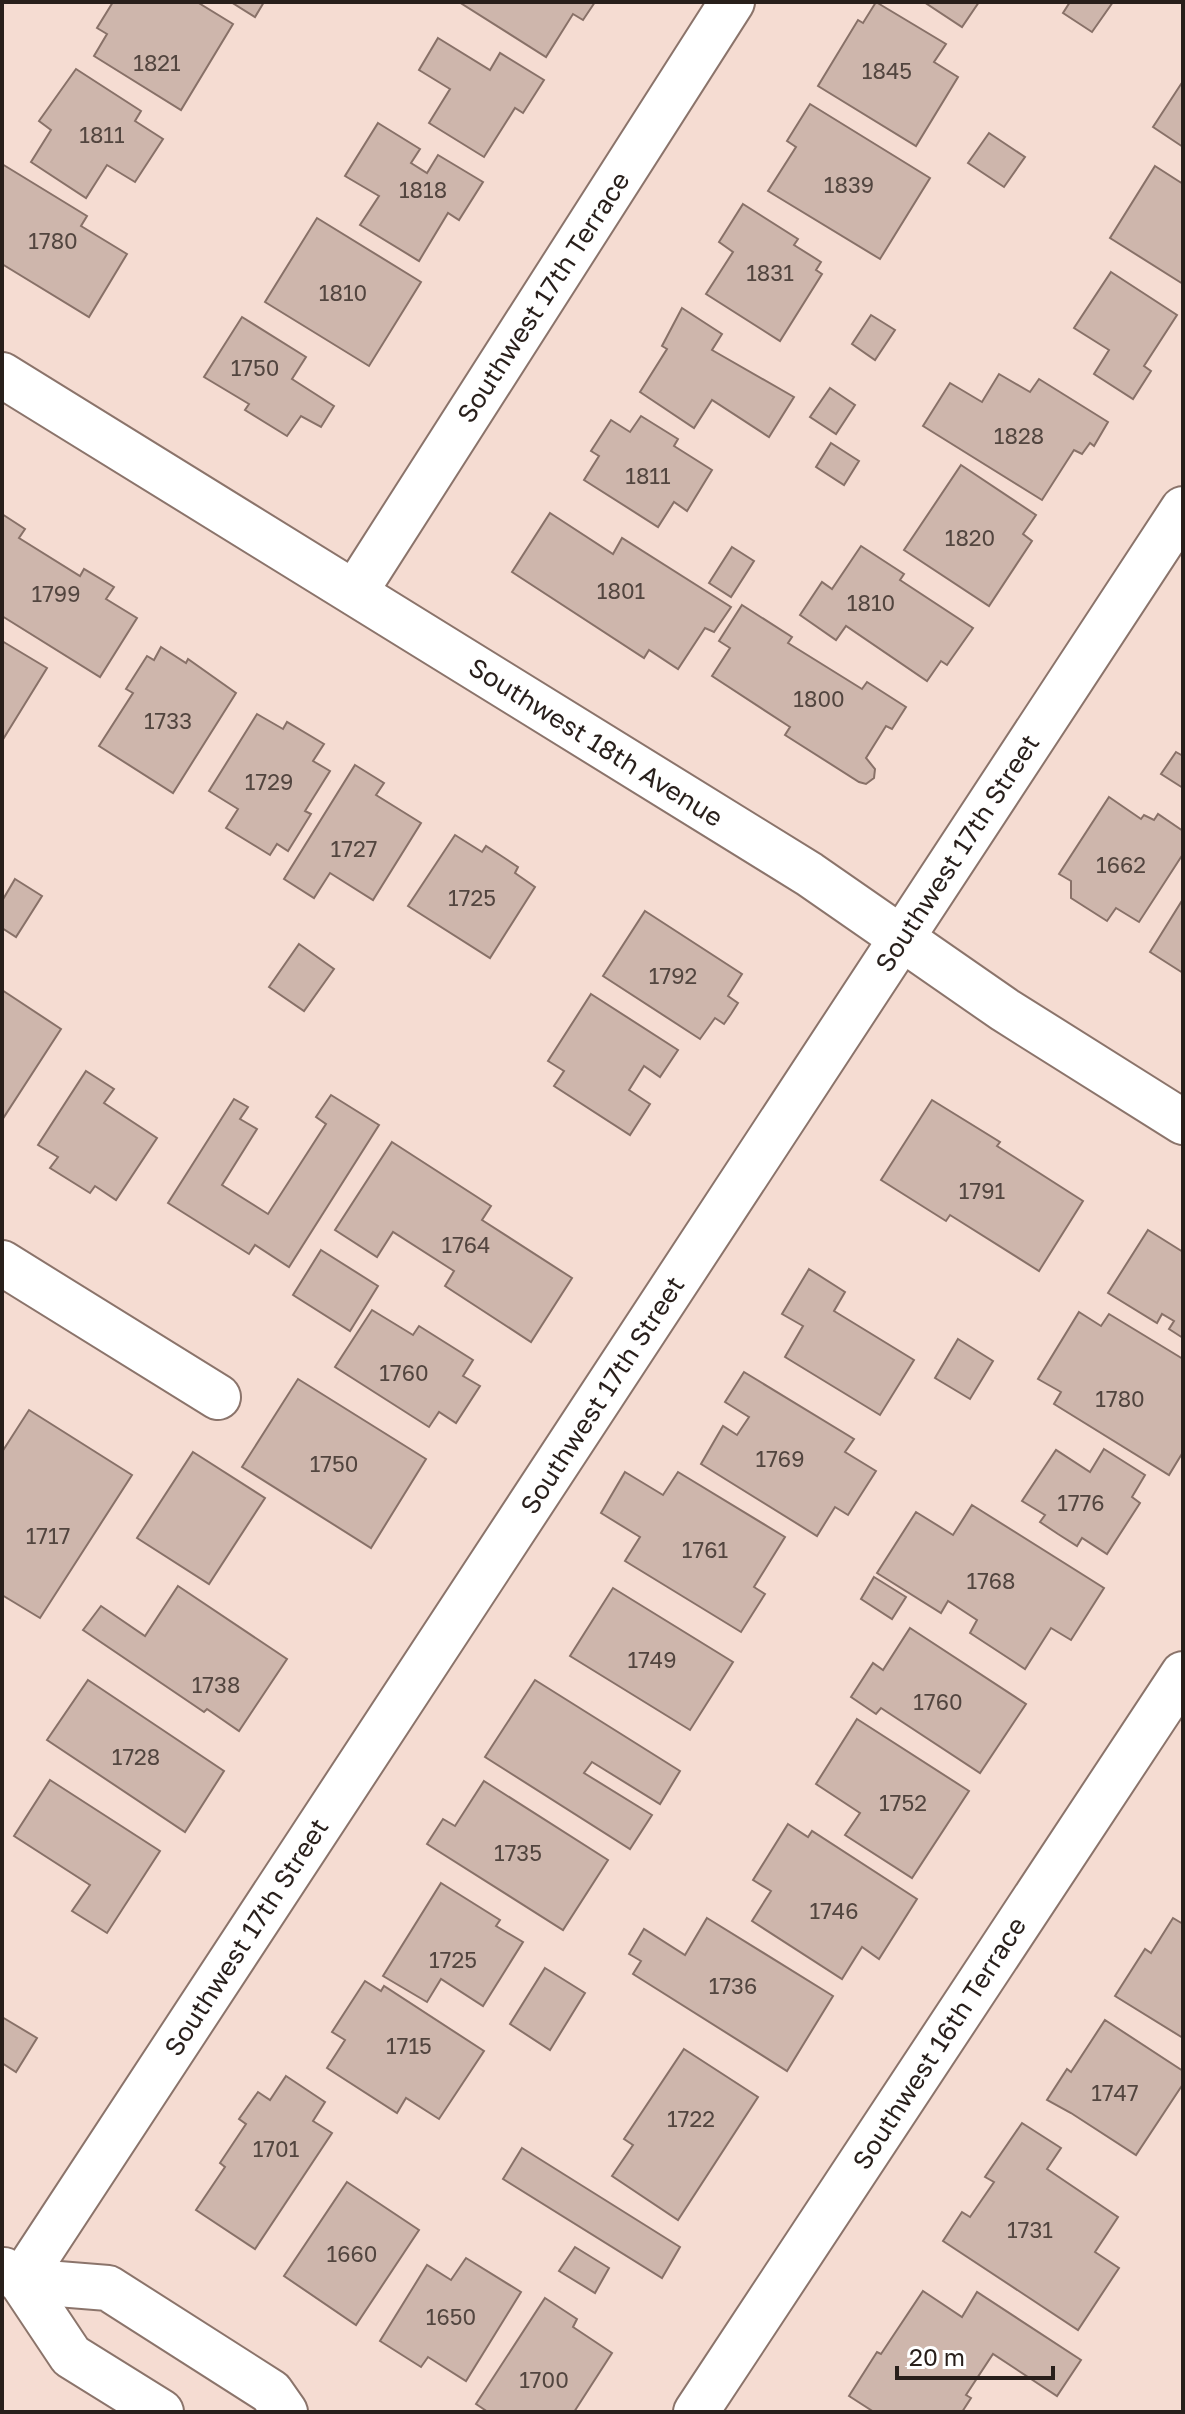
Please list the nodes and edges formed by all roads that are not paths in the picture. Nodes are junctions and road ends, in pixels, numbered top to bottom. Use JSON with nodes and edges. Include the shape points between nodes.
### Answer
{"nodes":[{"id":1,"x":732,"y":2,"type":"edge"},
{"id":2,"x":2,"y":375,"type":"edge"},
{"id":3,"x":1183,"y":509,"type":"edge"},
{"id":4,"x":355,"y":592,"type":"junction"},
{"id":5,"x":901,"y":938,"type":"junction"},
{"id":6,"x":1183,"y":1122,"type":"edge"},
{"id":7,"x":2,"y":1263,"type":"edge"},
{"id":8,"x":218,"y":1397,"type":"dead end"},
{"id":9,"x":1183,"y":1674,"type":"edge"},
{"id":10,"x":12,"y":2275,"type":"edge"},
{"id":11,"x":161,"y":2412,"type":"edge"},
{"id":12,"x":285,"y":2412,"type":"edge"},
{"id":13,"x":696,"y":2412,"type":"edge"}],
"edges":[{"from":1,"to":4,"type":"street","name":"Southwest 17th Terrace"},
{"from":2,"to":4,"type":"street","name":"Southwest 18th Avenue"},
{"from":3,"to":5,"type":"street","name":"Southwest 17th Street"},
{"from":4,"to":5,"type":"street","name":"Southwest 18th Avenue","via":[[809,874]]},
{"from":5,"to":6,"type":"street","name":"Southwest 18th Avenue"},
{"from":5,"to":10,"type":"street","name":"Southwest 17th Street"},
{"from":7,"to":8,"type":"street"},
{"from":9,"to":13,"type":"street","name":"Southwest 16th Terrace"},
{"from":10,"to":11,"type":"street","via":[[71,2356]]},
{"from":10,"to":12,"type":"street","via":[[108,2288],[271,2392]]}]}
